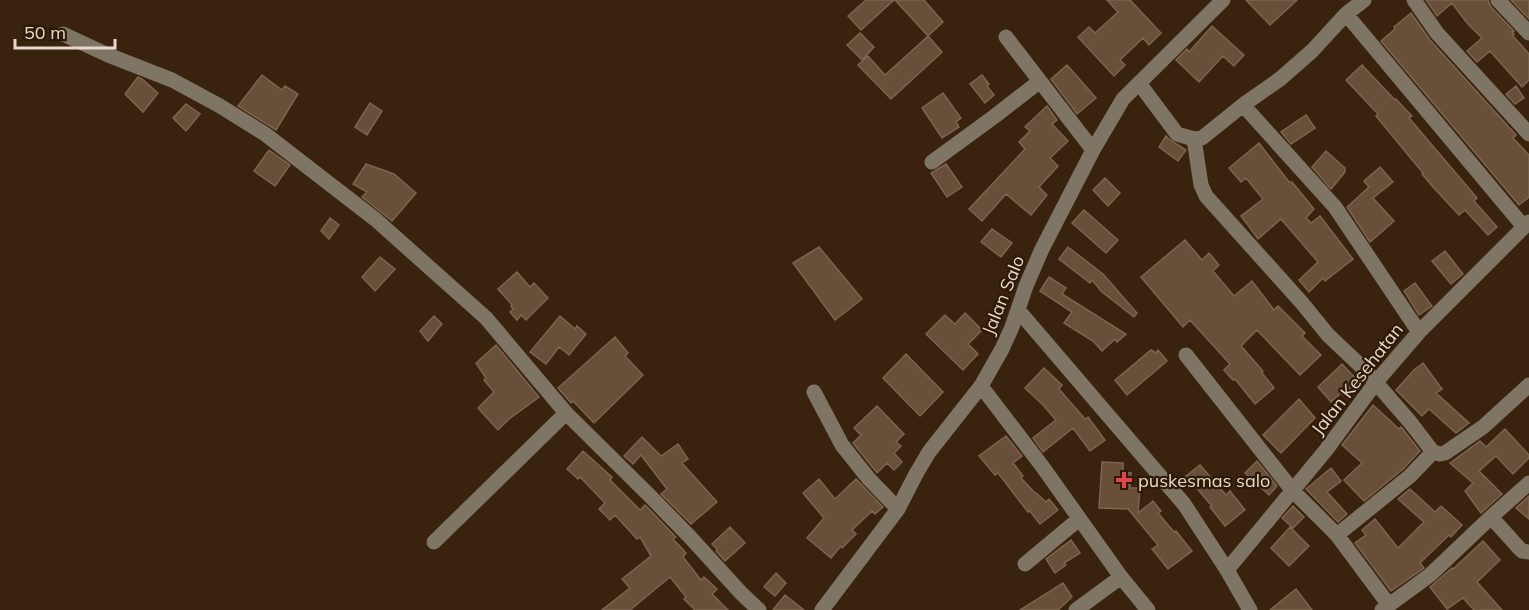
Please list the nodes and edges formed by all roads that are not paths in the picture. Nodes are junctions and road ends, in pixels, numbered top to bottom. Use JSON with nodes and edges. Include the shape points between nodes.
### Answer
{"nodes":[{"id":1,"x":1223,"y":0,"type":"edge"},
{"id":2,"x":1364,"y":0,"type":"edge"},
{"id":3,"x":1414,"y":0,"type":"edge"},
{"id":4,"x":1498,"y":0,"type":"edge"},
{"id":5,"x":1346,"y":14,"type":"junction"},
{"id":6,"x":1529,"y":33,"type":"edge"},
{"id":7,"x":63,"y":34,"type":"dead end"},
{"id":8,"x":1006,"y":37,"type":"dead end"},
{"id":9,"x":1040,"y":81,"type":"junction"},
{"id":10,"x":1139,"y":83,"type":"junction"},
{"id":11,"x":1243,"y":105,"type":"junction"},
{"id":12,"x":1529,"y":134,"type":"edge"},
{"id":13,"x":1194,"y":139,"type":"junction"},
{"id":14,"x":1093,"y":150,"type":"junction"},
{"id":15,"x":932,"y":162,"type":"dead end"},
{"id":16,"x":1527,"y":224,"type":"edge"},
{"id":17,"x":1018,"y":310,"type":"junction"},
{"id":18,"x":1419,"y":332,"type":"junction"},
{"id":19,"x":1186,"y":355,"type":"dead end"},
{"id":20,"x":1376,"y":382,"type":"junction"},
{"id":21,"x":1529,"y":385,"type":"edge"},
{"id":22,"x":981,"y":386,"type":"junction"},
{"id":23,"x":814,"y":392,"type":"dead end"},
{"id":24,"x":566,"y":413,"type":"junction"},
{"id":25,"x":1433,"y":452,"type":"junction"},
{"id":26,"x":1529,"y":483,"type":"edge"},
{"id":27,"x":1293,"y":491,"type":"junction"},
{"id":28,"x":898,"y":509,"type":"junction"},
{"id":29,"x":1491,"y":517,"type":"junction"},
{"id":30,"x":1079,"y":519,"type":"junction"},
{"id":31,"x":1337,"y":536,"type":"junction"},
{"id":32,"x":434,"y":542,"type":"dead end"},
{"id":33,"x":1529,"y":552,"type":"edge"},
{"id":34,"x":1025,"y":564,"type":"dead end"},
{"id":35,"x":1227,"y":570,"type":"junction"},
{"id":36,"x":1121,"y":577,"type":"junction"},
{"id":37,"x":1386,"y":607,"type":"edge"},
{"id":38,"x":759,"y":610,"type":"edge"},
{"id":39,"x":822,"y":610,"type":"edge"},
{"id":40,"x":1076,"y":610,"type":"edge"},
{"id":41,"x":1148,"y":610,"type":"edge"},
{"id":42,"x":1250,"y":610,"type":"edge"}],
"edges":[{"from":1,"to":10,"type":"street","name":"Jalan Salo"},
{"from":2,"to":5,"type":"street"},
{"from":3,"to":12,"type":"street","via":[[1437,33]]},
{"from":4,"to":6,"type":"street"},
{"from":5,"to":11,"type":"street","via":[[1312,51]]},
{"from":5,"to":16,"type":"street"},
{"from":7,"to":24,"type":"street","via":[[172,80],[265,134],[375,219],[463,296]]},
{"from":8,"to":9,"type":"street"},
{"from":9,"to":14,"type":"street"},
{"from":9,"to":15,"type":"street"},
{"from":10,"to":13,"type":"street","via":[[1177,134]]},
{"from":10,"to":14,"type":"street","name":"Jalan Salo","via":[[1123,99]]},
{"from":11,"to":13,"type":"street","via":[[1202,138]]},
{"from":11,"to":18,"type":"street","via":[[1335,207]]},
{"from":13,"to":20,"type":"street","via":[[1206,196],[1328,335]]},
{"from":14,"to":17,"type":"street","name":"Jalan Salo","via":[[1042,249]]},
{"from":16,"to":18,"type":"street","name":"Jalan Kesehatan"},
{"from":17,"to":22,"type":"street","name":"Jalan Salo"},
{"from":17,"to":35,"type":"street","via":[[1184,504]]},
{"from":18,"to":20,"type":"street","name":"Jalan Kesehatan"},
{"from":19,"to":27,"type":"street"},
{"from":20,"to":25,"type":"street"},
{"from":20,"to":27,"type":"street","name":"Jalan Kesehatan"},
{"from":21,"to":25,"type":"street","via":[[1483,427],[1445,453]]},
{"from":22,"to":28,"type":"street","name":"Jalan Salo","via":[[929,452]]},
{"from":22,"to":30,"type":"street"},
{"from":23,"to":28,"type":"street","via":[[842,445]]},
{"from":24,"to":32,"type":"street"},
{"from":24,"to":38,"type":"street"},
{"from":25,"to":31,"type":"street"},
{"from":26,"to":29,"type":"street"},
{"from":27,"to":31,"type":"street"},
{"from":27,"to":35,"type":"street","name":"Jalan Kesehatan"},
{"from":28,"to":39,"type":"street","name":"Jalan Salo"},
{"from":29,"to":33,"type":"street","via":[[1522,551]]},
{"from":29,"to":37,"type":"street","via":[[1430,575]]},
{"from":30,"to":34,"type":"street"},
{"from":30,"to":36,"type":"street"},
{"from":31,"to":37,"type":"street"},
{"from":35,"to":42,"type":"street"},
{"from":36,"to":40,"type":"street"},
{"from":36,"to":41,"type":"street"}]}
